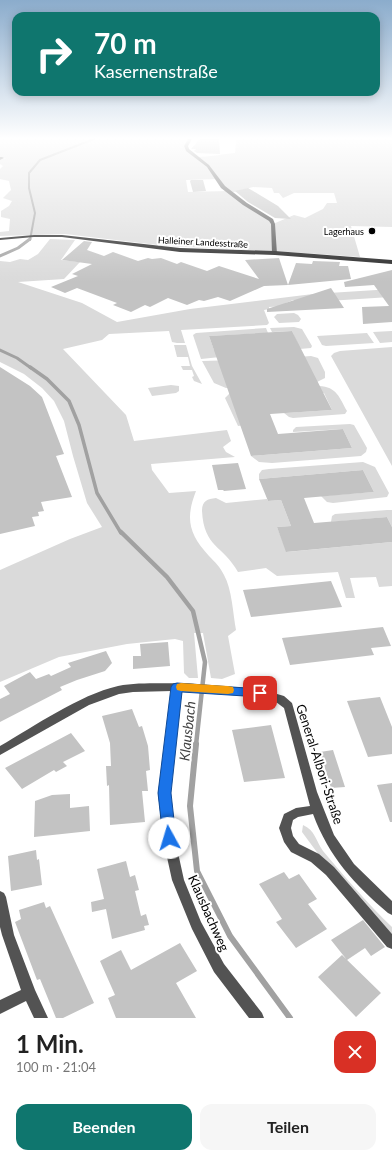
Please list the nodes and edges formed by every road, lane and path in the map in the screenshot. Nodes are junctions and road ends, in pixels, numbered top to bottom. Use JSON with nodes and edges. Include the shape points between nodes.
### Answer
{"nodes":[{"id":1,"x":223,"y":187,"type":"edge"},
{"id":2,"x":0,"y":239,"type":"edge"},
{"id":3,"x":275,"y":253,"type":"junction"},
{"id":4,"x":392,"y":262,"type":"edge"},
{"id":5,"x":180,"y":687,"type":"junction"},
{"id":6,"x":0,"y":751,"type":"edge"},
{"id":7,"x":317,"y":809,"type":"junction"},
{"id":8,"x":0,"y":897,"type":"edge"},
{"id":9,"x":392,"y":909,"type":"edge"},
{"id":10,"x":392,"y":943,"type":"edge"},
{"id":11,"x":29,"y":993,"type":"junction"},
{"id":12,"x":0,"y":1007,"type":"edge"},
{"id":13,"x":42,"y":1018,"type":"edge"},
{"id":14,"x":257,"y":1018,"type":"edge"}],
"edges":[{"from":1,"to":3,"type":"street","via":[[271,220]]},
{"from":2,"to":3,"type":"main road","name":"Halleiner Landesstraße","via":[[46,236],[180,250]]},
{"from":3,"to":4,"type":"main road","name":"Halleiner Landesstraße"},
{"from":5,"to":6,"type":"street","name":"General-Albori-Straße","via":[[133,688],[96,697]]},
{"from":5,"to":7,"type":"street","name":"General-Albori-Straße","via":[[260,693],[275,697],[288,706]]},
{"from":5,"to":14,"type":"street","name":"Klausbachweg","via":[[164,793],[169,838],[178,880],[196,925],[219,968]]},
{"from":7,"to":9,"type":"street","name":"General-Albori-Straße","via":[[330,839],[349,867]]},
{"from":7,"to":10,"type":"street","via":[[288,817],[285,828],[288,838],[295,848],[315,858],[330,871]]},
{"from":8,"to":11,"type":"street","via":[[8,935]]},
{"from":11,"to":12,"type":"street"},
{"from":11,"to":13,"type":"street"}]}
